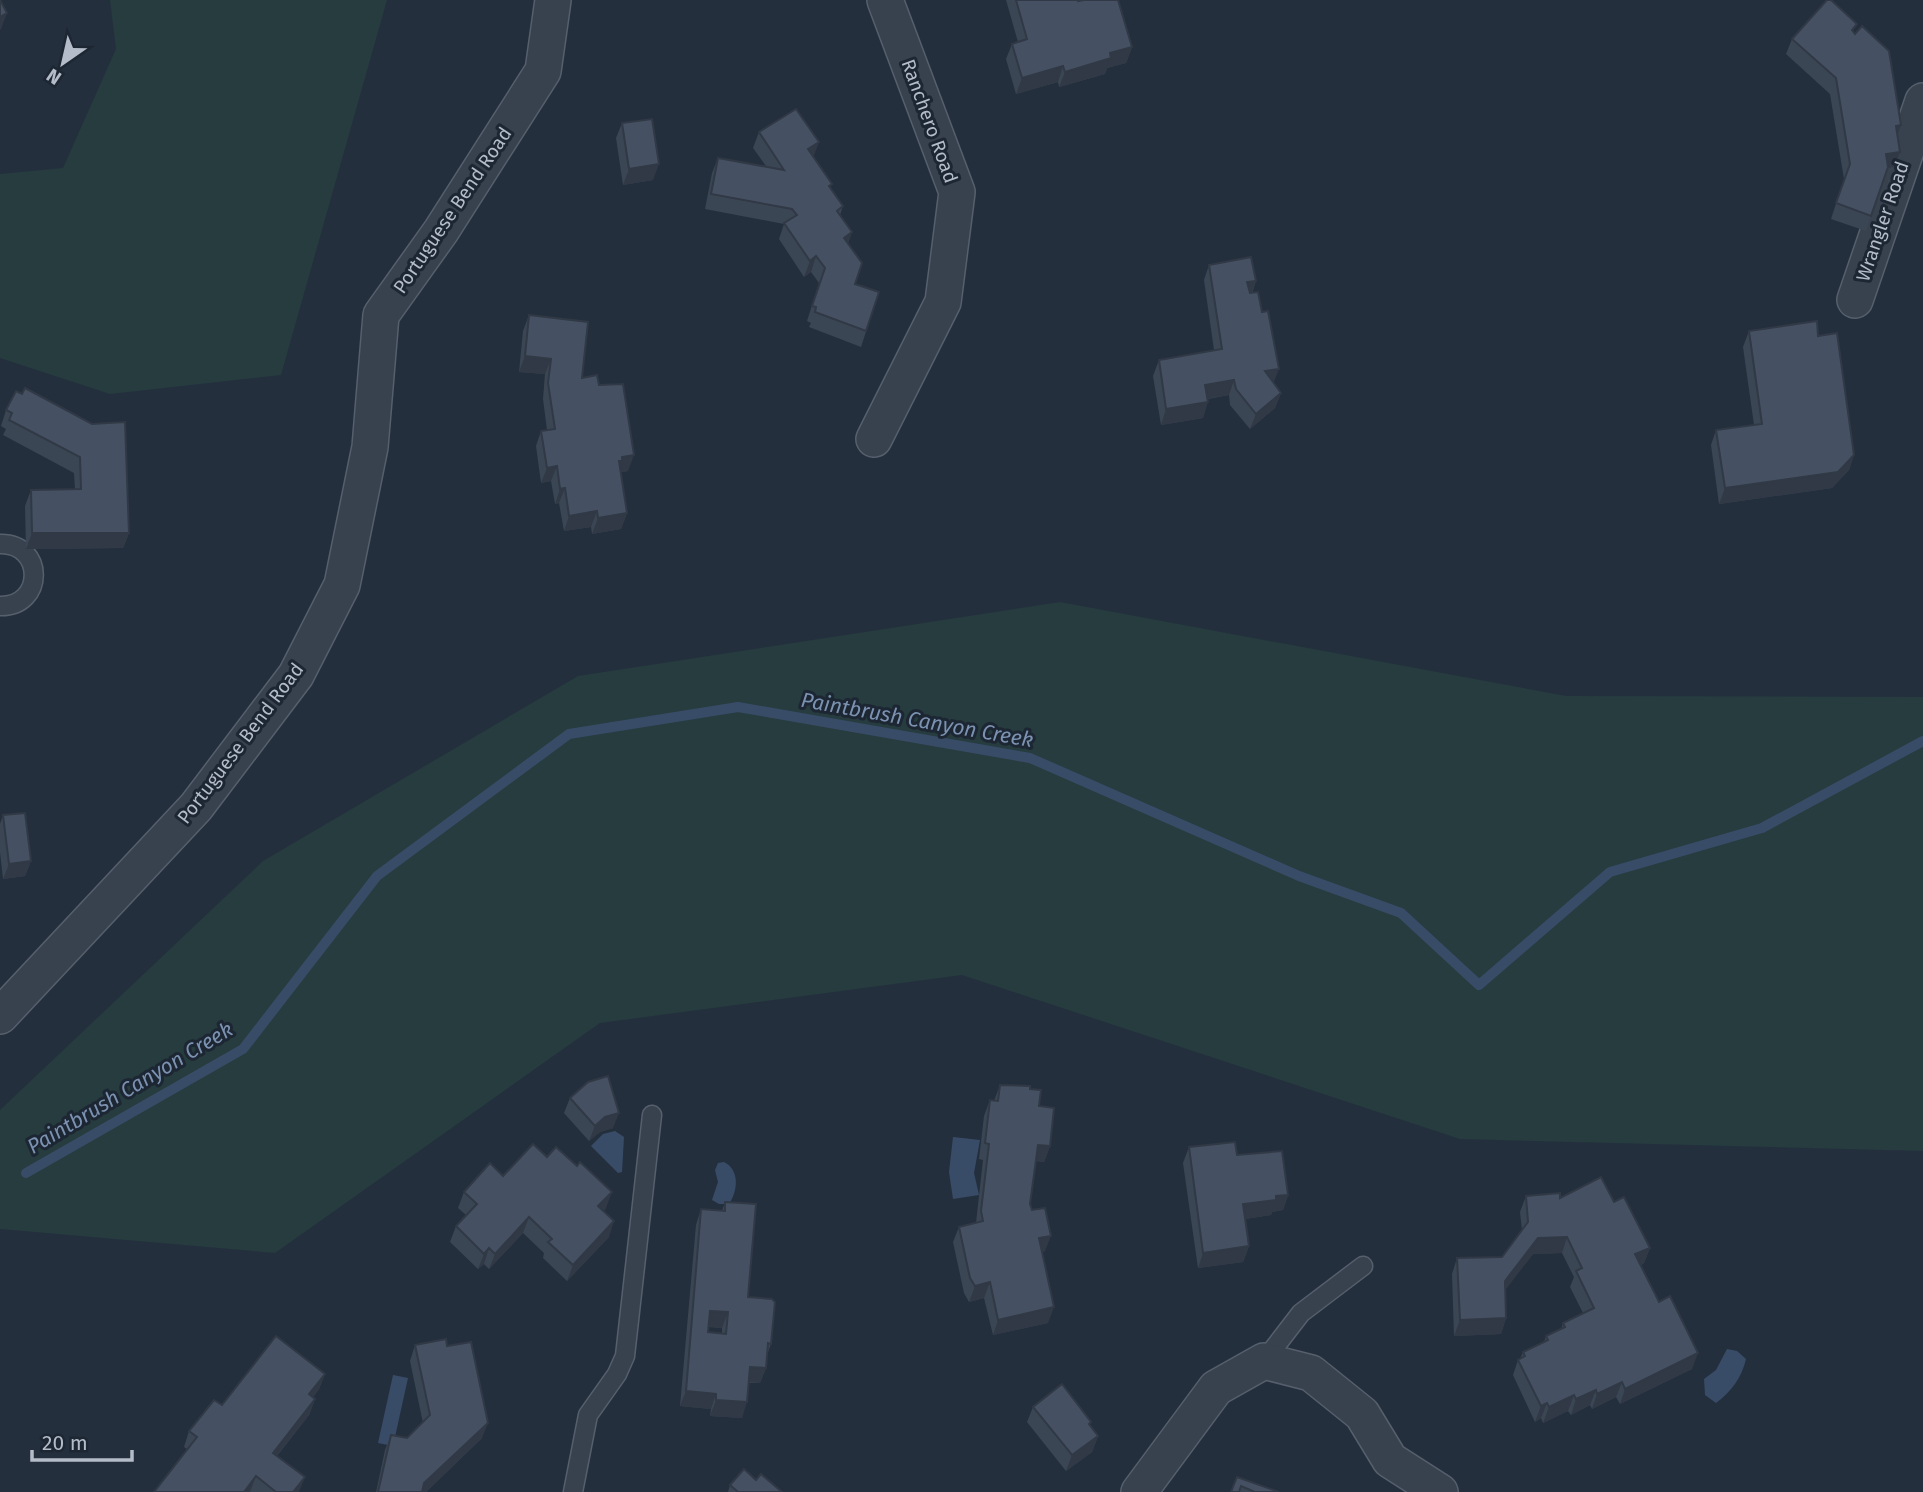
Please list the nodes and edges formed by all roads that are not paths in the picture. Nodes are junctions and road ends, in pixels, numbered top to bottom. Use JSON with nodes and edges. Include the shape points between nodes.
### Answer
{"nodes":[{"id":1,"x":553,"y":0,"type":"edge"},
{"id":2,"x":885,"y":0,"type":"edge"},
{"id":3,"x":1923,"y":102,"type":"edge"},
{"id":4,"x":1855,"y":300,"type":"dead end"},
{"id":5,"x":874,"y":439,"type":"dead end"},
{"id":6,"x":0,"y":544,"type":"edge"},
{"id":7,"x":0,"y":606,"type":"edge"},
{"id":8,"x":0,"y":1016,"type":"edge"},
{"id":9,"x":652,"y":1115,"type":"dead end"},
{"id":10,"x":1363,"y":1266,"type":"dead end"},
{"id":11,"x":1264,"y":1361,"type":"junction"},
{"id":12,"x":573,"y":1492,"type":"edge"},
{"id":13,"x":1139,"y":1492,"type":"edge"},
{"id":14,"x":1440,"y":1492,"type":"edge"}],
"edges":[{"from":1,"to":8,"type":"street","name":"Portuguese Bend Road","via":[[543,71],[441,231],[381,315],[370,447],[342,585],[296,676],[196,807]]},
{"from":2,"to":5,"type":"street","name":"Ranchero Road","via":[[957,192],[943,302]]},
{"from":3,"to":4,"type":"street","name":"Wrangler Road"},
{"from":6,"to":7,"type":"lane","via":[[22,549],[35,569],[30,593],[21,601]]},
{"from":9,"to":12,"type":"lane","via":[[625,1356],[588,1415]]},
{"from":10,"to":11,"type":"lane","via":[[1301,1312]]},
{"from":11,"to":13,"type":"street","via":[[1216,1388]]},
{"from":11,"to":14,"type":"street","via":[[1311,1373],[1362,1414],[1390,1460]]}]}
